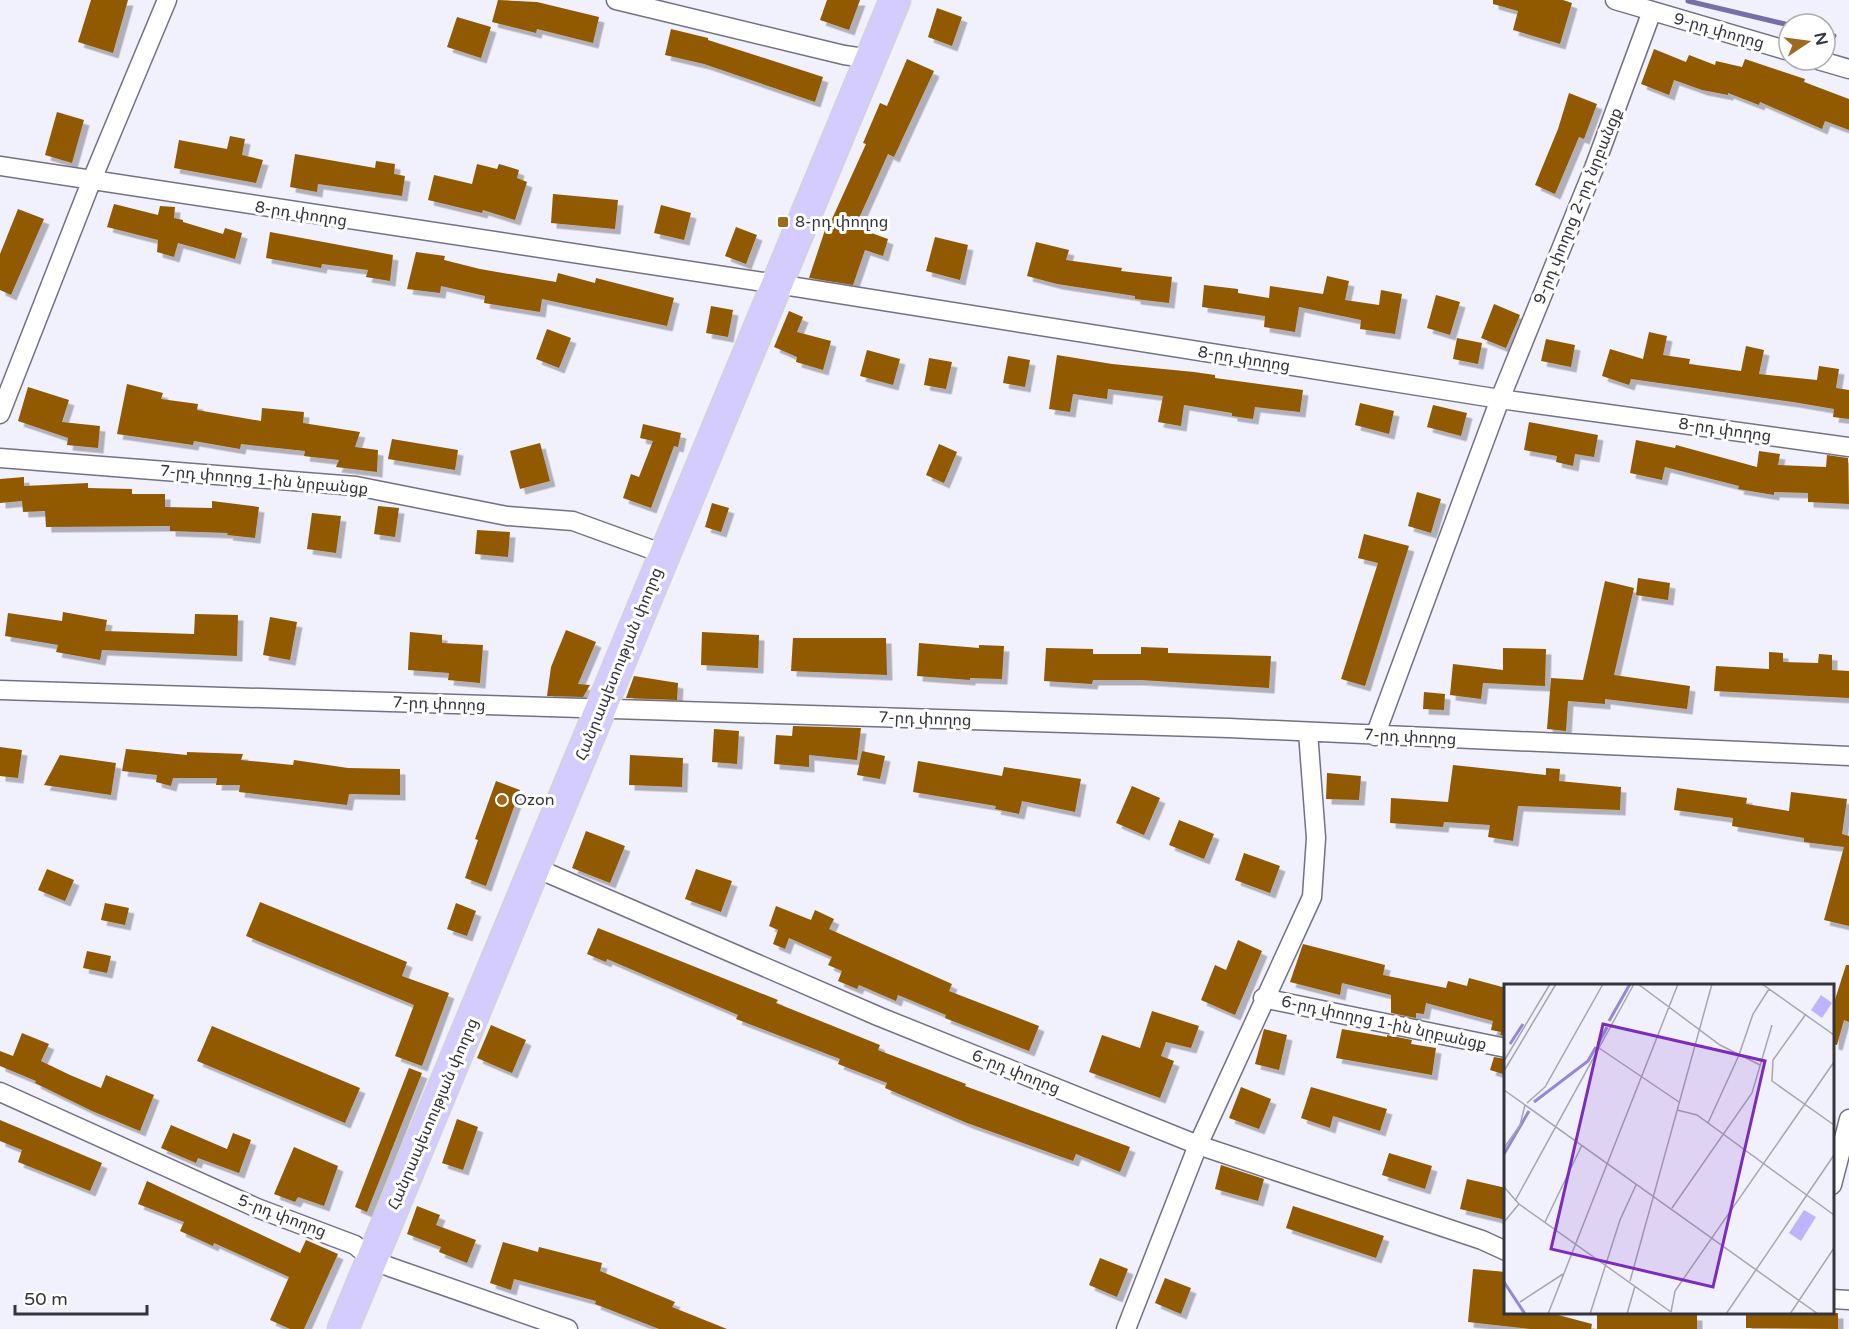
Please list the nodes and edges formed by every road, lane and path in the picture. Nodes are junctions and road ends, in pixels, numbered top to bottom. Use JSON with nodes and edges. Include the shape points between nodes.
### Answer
{"nodes":[{"id":1,"x":167,"y":0,"type":"edge"},
{"id":2,"x":616,"y":0,"type":"edge"},
{"id":3,"x":896,"y":0,"type":"edge"},
{"id":4,"x":1615,"y":0,"type":"edge"},
{"id":5,"x":1652,"y":11,"type":"junction"},
{"id":6,"x":1777,"y":47,"type":"edge"},
{"id":7,"x":871,"y":59,"type":"junction"},
{"id":8,"x":0,"y":166,"type":"edge"},
{"id":9,"x":91,"y":182,"type":"junction"},
{"id":10,"x":777,"y":284,"type":"junction"},
{"id":11,"x":1500,"y":399,"type":"junction"},
{"id":12,"x":0,"y":414,"type":"edge"},
{"id":13,"x":1849,"y":447,"type":"edge"},
{"id":14,"x":0,"y":458,"type":"edge"},
{"id":15,"x":664,"y":554,"type":"junction"},
{"id":16,"x":0,"y":690,"type":"edge"},
{"id":17,"x":599,"y":710,"type":"junction"},
{"id":18,"x":1308,"y":732,"type":"junction"},
{"id":19,"x":1375,"y":736,"type":"junction"},
{"id":20,"x":1849,"y":756,"type":"edge"},
{"id":21,"x":536,"y":868,"type":"junction"},
{"id":22,"x":1263,"y":998,"type":"junction"},
{"id":23,"x":1504,"y":1048,"type":"edge"},
{"id":24,"x":0,"y":1092,"type":"edge"},
{"id":25,"x":1834,"y":1116,"type":"edge"},
{"id":26,"x":1849,"y":1119,"type":"edge"},
{"id":27,"x":1198,"y":1145,"type":"junction"},
{"id":28,"x":1834,"y":1181,"type":"edge"},
{"id":29,"x":1504,"y":1250,"type":"edge"},
{"id":30,"x":373,"y":1260,"type":"junction"},
{"id":31,"x":1834,"y":1299,"type":"edge"},
{"id":32,"x":1849,"y":1300,"type":"edge"},
{"id":33,"x":344,"y":1329,"type":"edge"},
{"id":34,"x":568,"y":1329,"type":"edge"},
{"id":35,"x":1126,"y":1329,"type":"edge"}],
"edges":[{"from":1,"to":9,"type":"street"},
{"from":2,"to":7,"type":"street"},
{"from":3,"to":7,"type":"main road","name":"Հանրապետության փողոց"},
{"from":4,"to":5,"type":"street","name":"9-րդ փողոց"},
{"from":5,"to":6,"type":"street","name":"9-րդ փողոց"},
{"from":5,"to":11,"type":"street","name":"9-րդ փողոց 2-րդ նրբանցք","via":[[1594,168]]},
{"from":7,"to":10,"type":"main road","name":"Հանրապետության փողոց"},
{"from":8,"to":9,"type":"street","name":"8-րդ փողոց"},
{"from":9,"to":10,"type":"street","name":"8-րդ փողոց"},
{"from":9,"to":12,"type":"street"},
{"from":10,"to":11,"type":"street","name":"8-րդ փողոց"},
{"from":10,"to":15,"type":"main road","name":"Հանրապետության փողոց"},
{"from":11,"to":13,"type":"street","name":"8-րդ փողոց"},
{"from":11,"to":19,"type":"street","name":"9-րդ փողոց 2-րդ նրբանցք"},
{"from":14,"to":15,"type":"street","name":"7-րդ փողոց 1-ին նրբանցք","via":[[356,486],[507,516],[573,521]]},
{"from":15,"to":17,"type":"main road","name":"Հանրապետության փողոց"},
{"from":16,"to":17,"type":"street","name":"7-րդ փողոց"},
{"from":17,"to":18,"type":"street","name":"7-րդ փողոց"},
{"from":17,"to":21,"type":"main road","name":"Հանրապետության փողոց"},
{"from":18,"to":19,"type":"street","name":"7-րդ փողոց"},
{"from":18,"to":22,"type":"street","via":[[1316,838],[1312,897]]},
{"from":19,"to":20,"type":"street","name":"7-րդ փողոց"},
{"from":21,"to":27,"type":"street","name":"6-րդ փողոց","via":[[880,1017]]},
{"from":21,"to":30,"type":"main road","name":"Հանրապետության փողոց"},
{"from":22,"to":23,"type":"street","name":"6-րդ փողոց 1-ին նրբանցք"},
{"from":22,"to":27,"type":"street"},
{"from":24,"to":30,"type":"street","name":"5-րդ փողոց","via":[[257,1208],[355,1245]]},
{"from":25,"to":26,"type":"street"},
{"from":26,"to":28,"type":"street"},
{"from":27,"to":29,"type":"street","name":"6-րդ փողոց"},
{"from":27,"to":35,"type":"street"},
{"from":30,"to":33,"type":"main road","name":"Հանրապետության փողոց"},
{"from":30,"to":34,"type":"street","name":"5-րդ փողոց"},
{"from":31,"to":32,"type":"street"}]}
